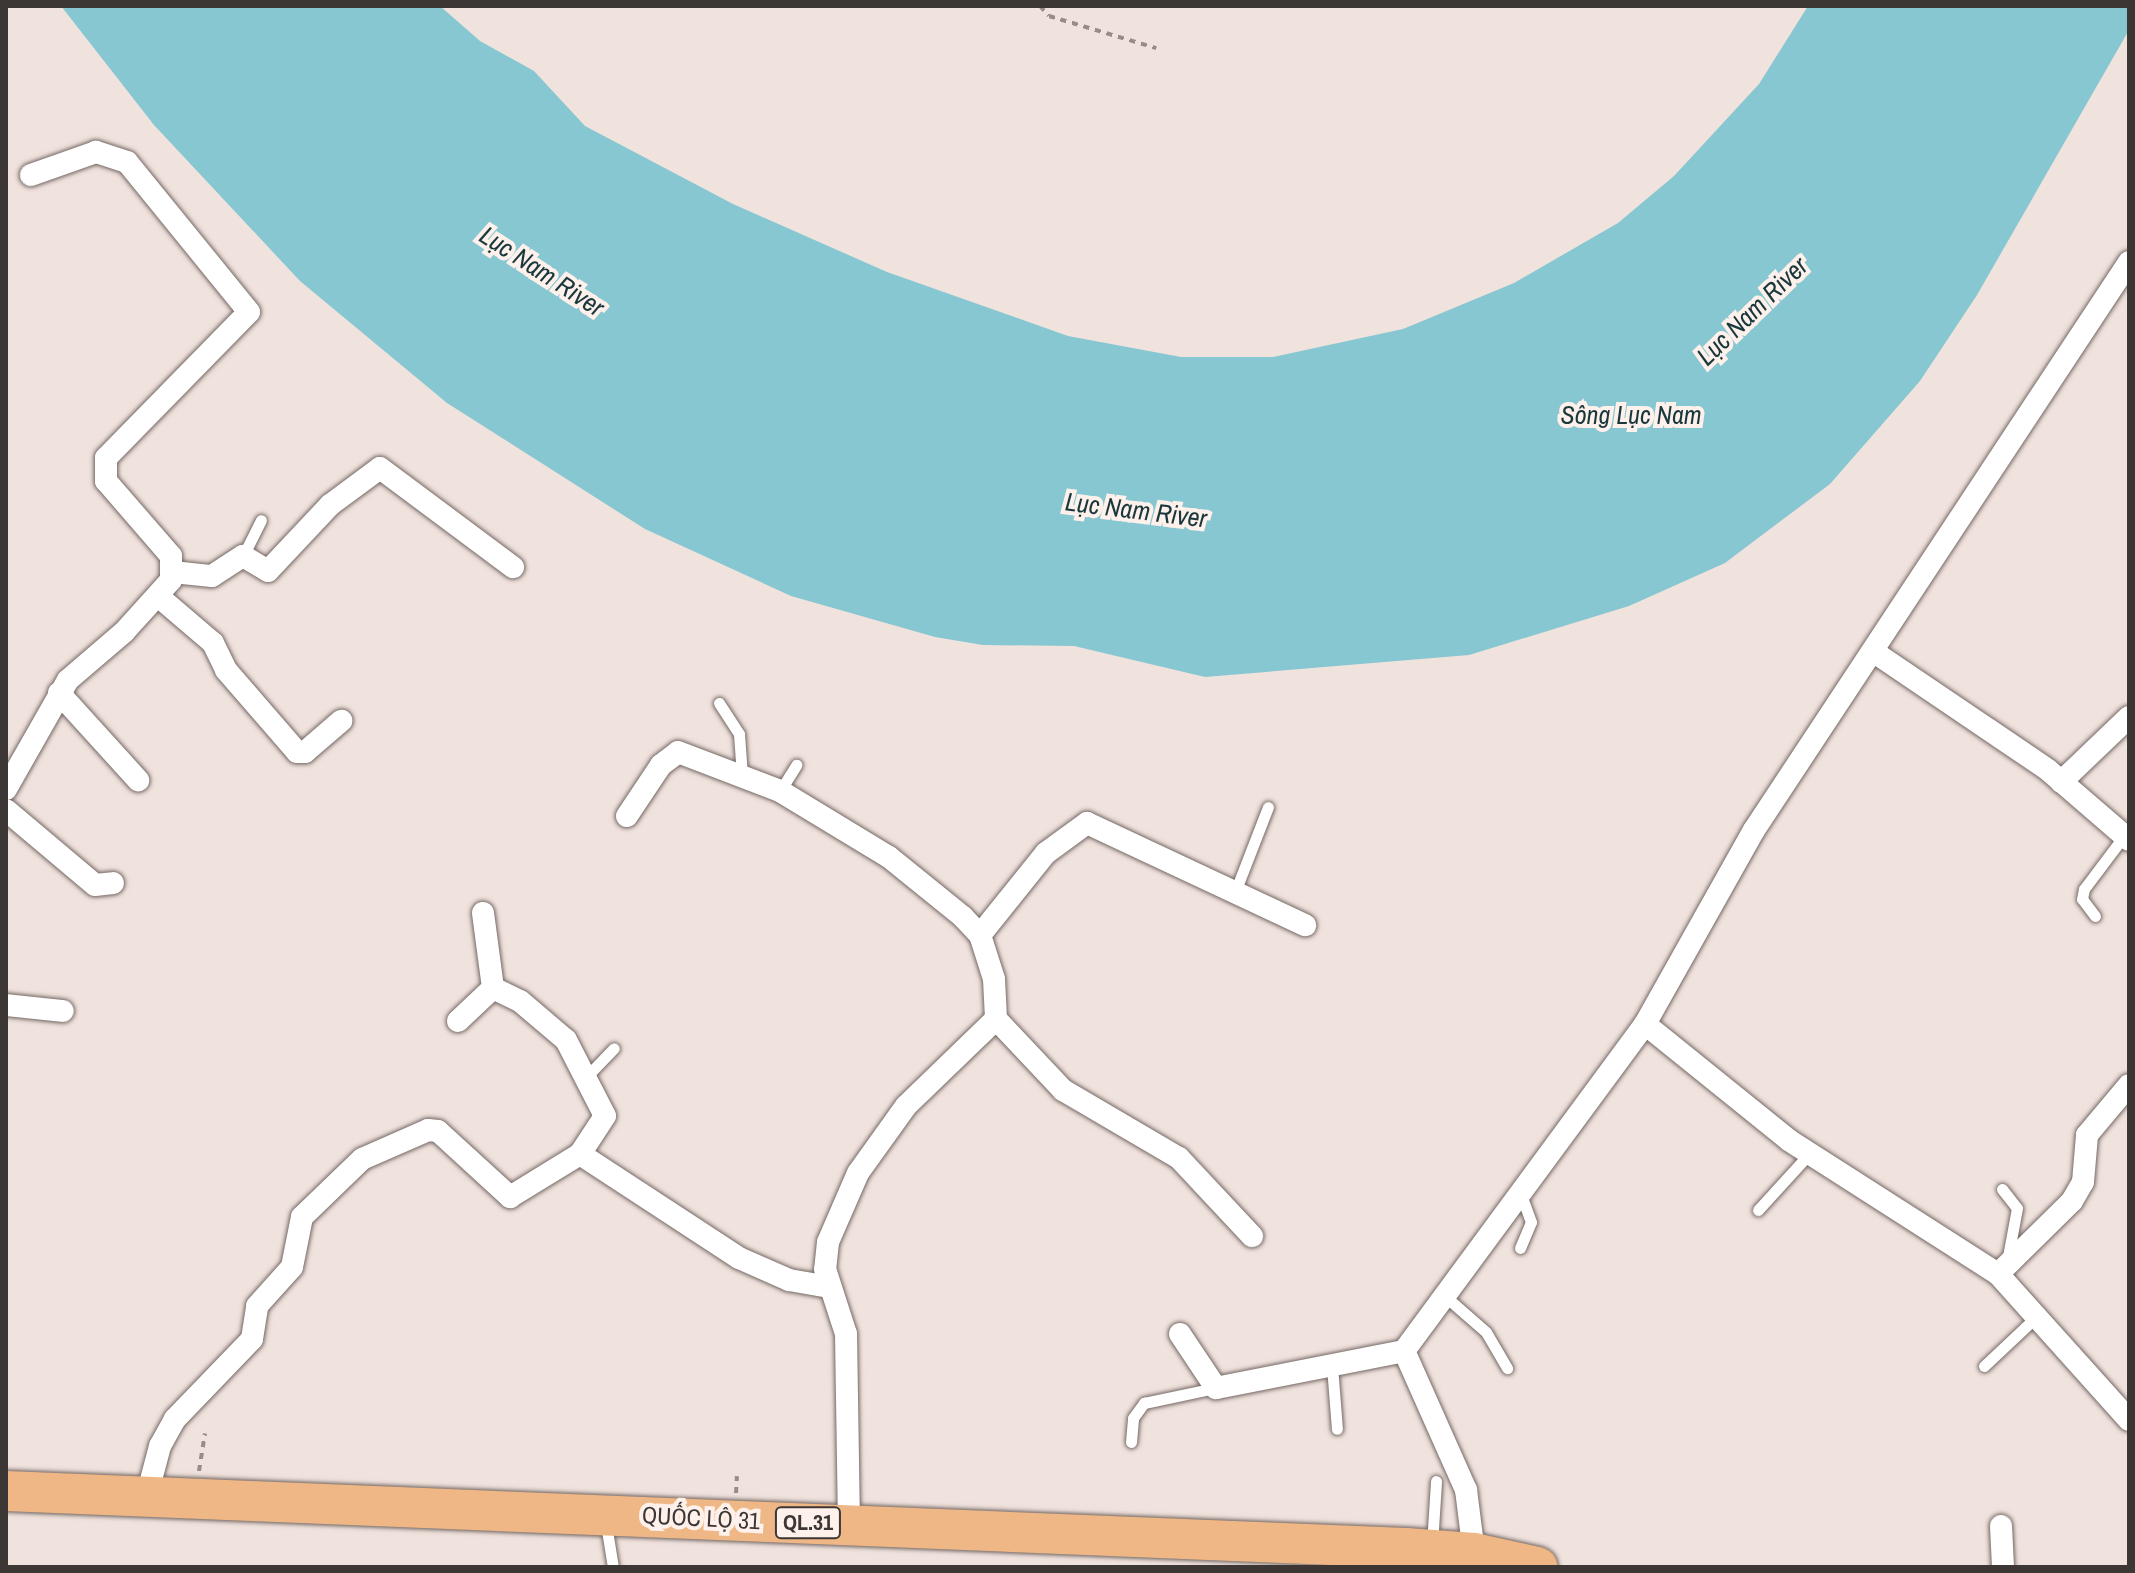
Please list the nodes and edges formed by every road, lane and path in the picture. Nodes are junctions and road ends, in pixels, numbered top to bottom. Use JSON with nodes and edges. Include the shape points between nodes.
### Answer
{"nodes":[{"id":1,"x":1040,"y":6,"type":"edge"},
{"id":2,"x":1156,"y":48,"type":"dead end"},
{"id":3,"x":31,"y":175,"type":"dead end"},
{"id":4,"x":2129,"y":262,"type":"edge"},
{"id":5,"x":261,"y":520,"type":"dead end"},
{"id":6,"x":243,"y":556,"type":"junction"},
{"id":7,"x":513,"y":567,"type":"dead end"},
{"id":8,"x":173,"y":572,"type":"junction"},
{"id":9,"x":158,"y":596,"type":"junction"},
{"id":10,"x":1874,"y":652,"type":"junction"},
{"id":11,"x":59,"y":693,"type":"junction"},
{"id":12,"x":719,"y":703,"type":"dead end"},
{"id":13,"x":2129,"y":717,"type":"edge"},
{"id":14,"x":341,"y":721,"type":"dead end"},
{"id":15,"x":796,"y":765,"type":"dead end"},
{"id":16,"x":742,"y":776,"type":"junction"},
{"id":17,"x":138,"y":780,"type":"dead end"},
{"id":18,"x":2061,"y":782,"type":"junction"},
{"id":19,"x":6,"y":786,"type":"edge"},
{"id":20,"x":780,"y":791,"type":"junction"},
{"id":21,"x":1268,"y":807,"type":"dead end"},
{"id":22,"x":6,"y":810,"type":"edge"},
{"id":23,"x":627,"y":816,"type":"dead end"},
{"id":24,"x":2126,"y":838,"type":"edge"},
{"id":25,"x":113,"y":883,"type":"dead end"},
{"id":26,"x":1235,"y":892,"type":"junction"},
{"id":27,"x":483,"y":913,"type":"dead end"},
{"id":28,"x":2095,"y":916,"type":"dead end"},
{"id":29,"x":1305,"y":925,"type":"dead end"},
{"id":30,"x":980,"y":935,"type":"junction"},
{"id":31,"x":493,"y":988,"type":"junction"},
{"id":32,"x":6,"y":1005,"type":"edge"},
{"id":33,"x":63,"y":1011,"type":"dead end"},
{"id":34,"x":996,"y":1019,"type":"junction"},
{"id":35,"x":458,"y":1021,"type":"dead end"},
{"id":36,"x":1645,"y":1024,"type":"junction"},
{"id":37,"x":614,"y":1048,"type":"dead end"},
{"id":38,"x":588,"y":1075,"type":"junction"},
{"id":39,"x":2129,"y":1085,"type":"edge"},
{"id":40,"x":580,"y":1154,"type":"junction"},
{"id":41,"x":1809,"y":1154,"type":"junction"},
{"id":42,"x":2002,"y":1189,"type":"dead end"},
{"id":43,"x":1521,"y":1194,"type":"junction"},
{"id":44,"x":1758,"y":1210,"type":"dead end"},
{"id":45,"x":1252,"y":1236,"type":"dead end"},
{"id":46,"x":1520,"y":1248,"type":"dead end"},
{"id":47,"x":2002,"y":1270,"type":"junction"},
{"id":48,"x":830,"y":1287,"type":"junction"},
{"id":49,"x":1446,"y":1297,"type":"junction"},
{"id":50,"x":2037,"y":1315,"type":"junction"},
{"id":51,"x":1180,"y":1334,"type":"dead end"},
{"id":52,"x":1404,"y":1351,"type":"junction"},
{"id":53,"x":1332,"y":1366,"type":"junction"},
{"id":54,"x":1984,"y":1366,"type":"dead end"},
{"id":55,"x":1507,"y":1368,"type":"dead end"},
{"id":56,"x":1216,"y":1388,"type":"junction"},
{"id":57,"x":2129,"y":1420,"type":"edge"},
{"id":58,"x":1337,"y":1429,"type":"dead end"},
{"id":59,"x":205,"y":1433,"type":"dead end"},
{"id":60,"x":1131,"y":1442,"type":"dead end"},
{"id":61,"x":1436,"y":1481,"type":"dead end"},
{"id":62,"x":6,"y":1491,"type":"edge"},
{"id":63,"x":147,"y":1495,"type":"junction"},
{"id":64,"x":195,"y":1497,"type":"junction"},
{"id":65,"x":604,"y":1512,"type":"junction"},
{"id":66,"x":849,"y":1525,"type":"junction"},
{"id":67,"x":2001,"y":1526,"type":"dead end"},
{"id":68,"x":1432,"y":1550,"type":"junction"},
{"id":69,"x":1488,"y":1558,"type":"edge"},
{"id":70,"x":613,"y":1567,"type":"edge"},
{"id":71,"x":1537,"y":1567,"type":"edge"},
{"id":72,"x":2003,"y":1567,"type":"edge"}],
"edges":[{"from":1,"to":2,"type":"path","via":[[1049,16]]},
{"from":3,"to":8,"type":"street","via":[[96,152],[127,162],[249,312],[120,440],[102,467],[119,498],[171,556]]},
{"from":4,"to":10,"type":"street"},
{"from":5,"to":6,"type":"lane"},
{"from":6,"to":7,"type":"street","via":[[268,571],[330,505],[380,468]]},
{"from":6,"to":8,"type":"street","via":[[212,576]]},
{"from":8,"to":9,"type":"street"},
{"from":9,"to":11,"type":"street"},
{"from":9,"to":14,"type":"street","via":[[213,643],[226,670],[297,752],[305,752]]},
{"from":10,"to":18,"type":"street"},
{"from":10,"to":36,"type":"street","via":[[1754,830]]},
{"from":11,"to":17,"type":"street"},
{"from":11,"to":19,"type":"street"},
{"from":12,"to":16,"type":"lane","via":[[739,734]]},
{"from":13,"to":18,"type":"street"},
{"from":15,"to":20,"type":"lane"},
{"from":16,"to":20,"type":"street"},
{"from":16,"to":23,"type":"street","via":[[678,752],[661,765]]},
{"from":18,"to":24,"type":"street"},
{"from":20,"to":30,"type":"street","via":[[889,857]]},
{"from":21,"to":26,"type":"lane"},
{"from":22,"to":25,"type":"street","via":[[95,885]]},
{"from":24,"to":28,"type":"lane","via":[[2084,889],[2082,899]]},
{"from":26,"to":29,"type":"street"},
{"from":26,"to":30,"type":"street","via":[[1087,823],[1046,853]]},
{"from":27,"to":31,"type":"street"},
{"from":30,"to":34,"type":"street","via":[[994,979]]},
{"from":31,"to":35,"type":"street"},
{"from":31,"to":38,"type":"street","via":[[520,1001],[566,1040]]},
{"from":32,"to":33,"type":"street"},
{"from":34,"to":45,"type":"street","via":[[1063,1090],[1179,1158]]},
{"from":34,"to":48,"type":"street","via":[[906,1106],[828,1242]]},
{"from":36,"to":41,"type":"street"},
{"from":36,"to":43,"type":"street"},
{"from":37,"to":38,"type":"lane"},
{"from":38,"to":40,"type":"street","via":[[604,1125]]},
{"from":39,"to":47,"type":"street","via":[[2092,1126],[2083,1149],[2083,1182],[2072,1201]]},
{"from":40,"to":48,"type":"street","via":[[739,1258],[789,1280]]},
{"from":40,"to":63,"type":"street","via":[[510,1197],[433,1129],[362,1159],[302,1217],[296,1259],[257,1306],[252,1339],[175,1419],[160,1446]]},
{"from":41,"to":44,"type":"lane"},
{"from":41,"to":47,"type":"street"},
{"from":42,"to":47,"type":"lane","via":[[2017,1208]]},
{"from":43,"to":46,"type":"lane","via":[[1531,1222]]},
{"from":43,"to":49,"type":"street"},
{"from":47,"to":50,"type":"street"},
{"from":48,"to":66,"type":"street","via":[[846,1334]]},
{"from":49,"to":52,"type":"street"},
{"from":49,"to":55,"type":"lane","via":[[1486,1332]]},
{"from":50,"to":54,"type":"lane"},
{"from":50,"to":57,"type":"street"},
{"from":51,"to":56,"type":"street"},
{"from":52,"to":53,"type":"street"},
{"from":52,"to":69,"type":"street","via":[[1466,1490]]},
{"from":53,"to":56,"type":"street"},
{"from":53,"to":58,"type":"lane"},
{"from":56,"to":60,"type":"lane","via":[[1144,1403],[1133,1418]]},
{"from":59,"to":64,"type":"path"},
{"from":61,"to":68,"type":"lane"},
{"from":62,"to":63,"type":"highway","name":"QUỐC LỘ 31","number":"QL.31"},
{"from":63,"to":64,"type":"highway","name":"QUỐC LỘ 31","number":"QL.31"},
{"from":64,"to":65,"type":"highway","name":"QUỐC LỘ 31","number":"QL.31"},
{"from":65,"to":66,"type":"highway","name":"QUỐC LỘ 31","number":"QL.31"},
{"from":65,"to":70,"type":"lane"},
{"from":66,"to":68,"type":"highway","name":"QUỐC LỘ 31","number":"QL.31","via":[[1246,1550]]},
{"from":67,"to":72,"type":"street"},
{"from":68,"to":69,"type":"highway","name":"QUỐC LỘ 31","number":"QL.31"},
{"from":69,"to":71,"type":"highway","name":"QUỐC LỘ 31","number":"QL.31"}]}
